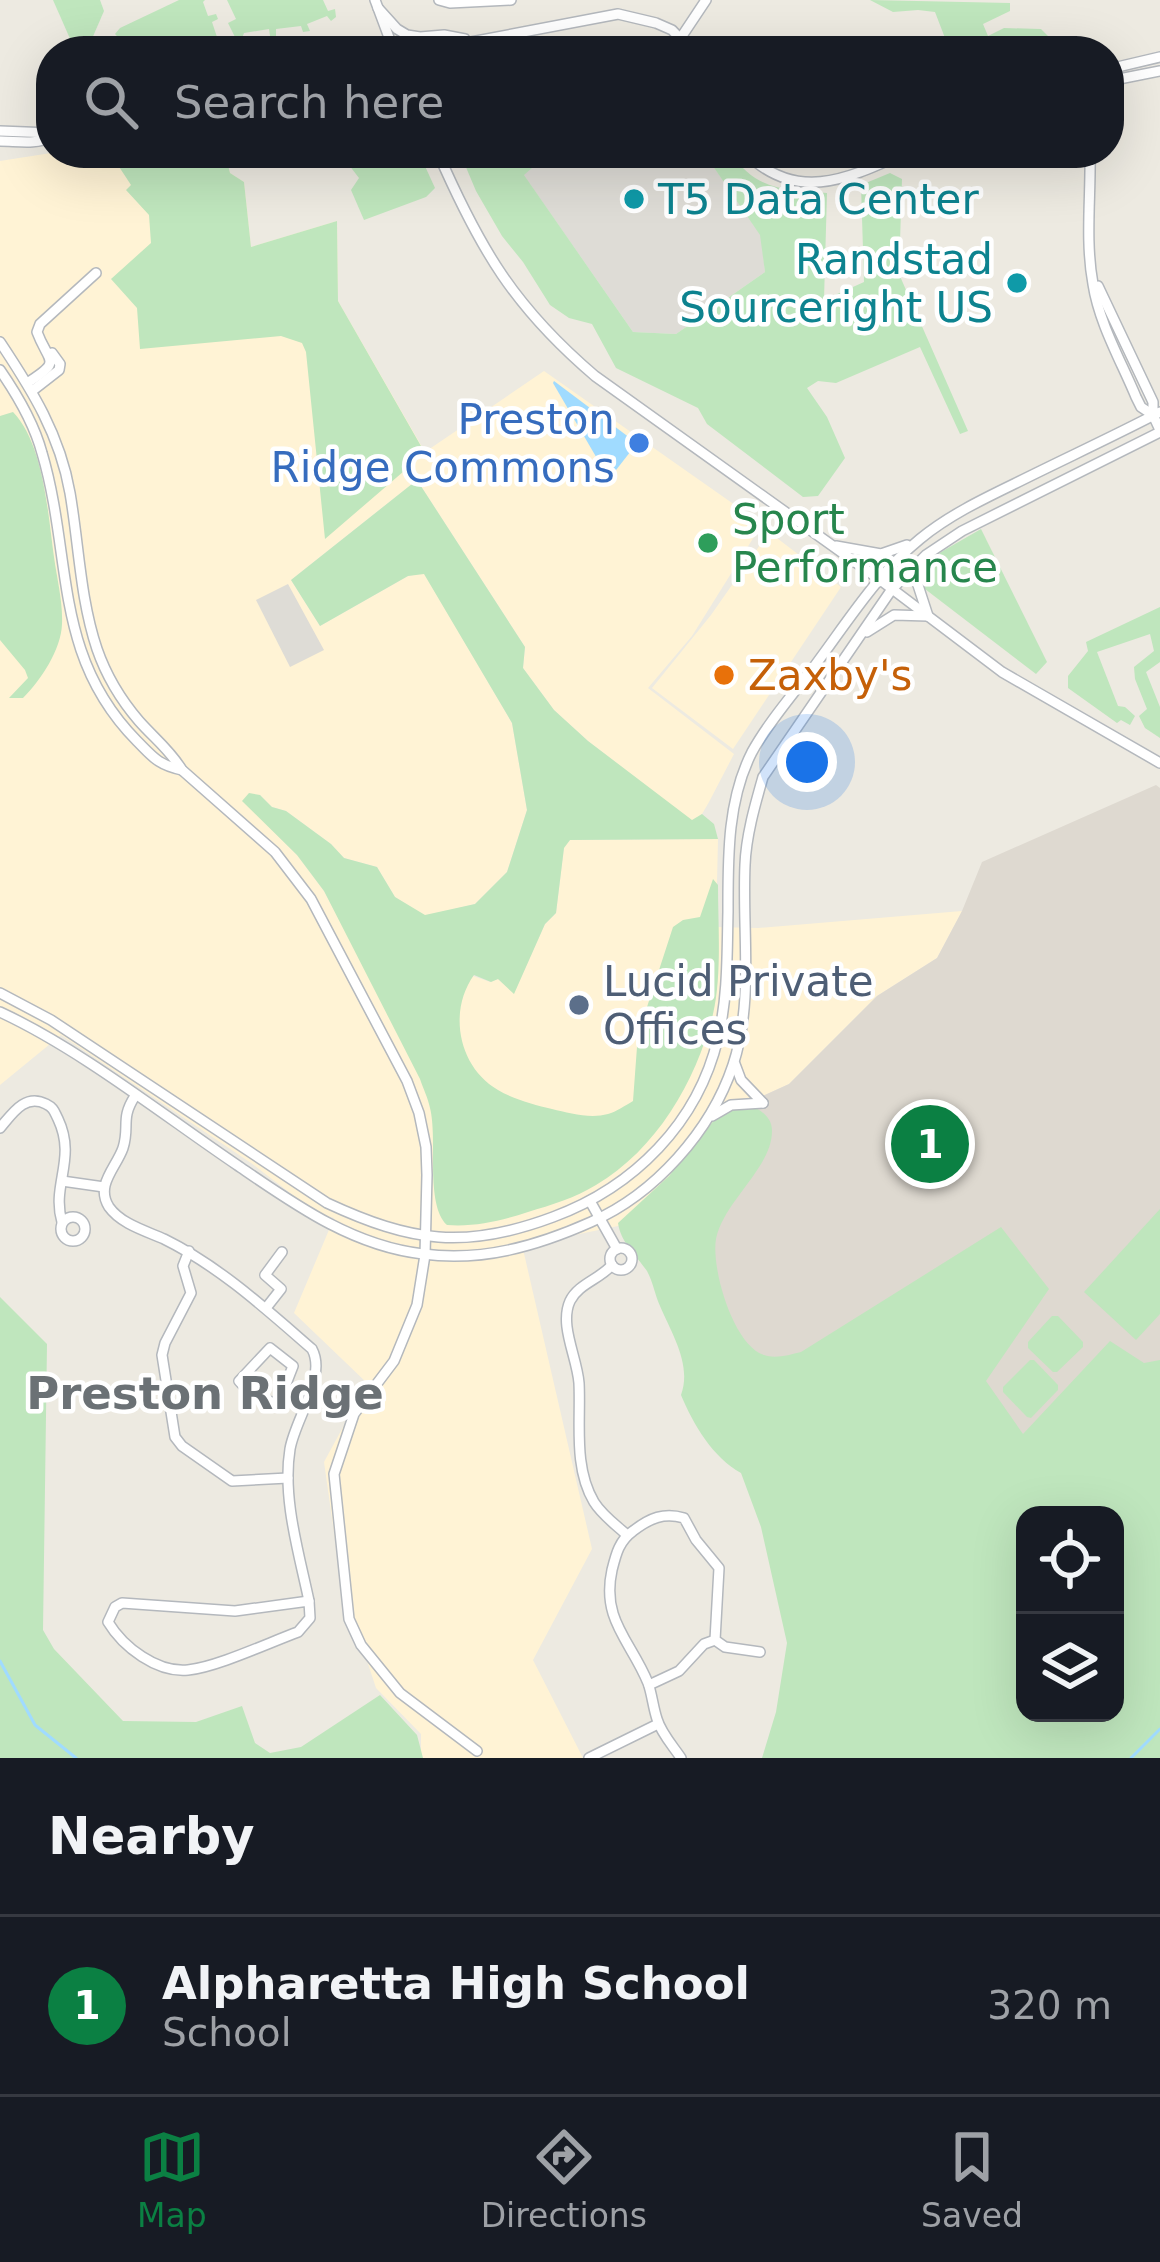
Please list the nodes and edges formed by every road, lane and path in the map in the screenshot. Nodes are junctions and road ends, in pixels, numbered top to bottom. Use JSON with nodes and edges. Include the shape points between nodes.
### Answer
{"nodes":[{"id":1,"x":439,"y":0,"type":"edge"},
{"id":2,"x":511,"y":0,"type":"edge"},
{"id":3,"x":706,"y":0,"type":"edge"},
{"id":4,"x":377,"y":4,"type":"edge"},
{"id":5,"x":389,"y":36,"type":"edge"},
{"id":6,"x":411,"y":36,"type":"edge"},
{"id":7,"x":493,"y":36,"type":"edge"},
{"id":8,"x":677,"y":36,"type":"edge"},
{"id":9,"x":682,"y":36,"type":"edge"},
{"id":10,"x":1160,"y":57,"type":"edge"},
{"id":11,"x":1124,"y":65,"type":"edge"},
{"id":12,"x":1160,"y":71,"type":"edge"},
{"id":13,"x":1124,"y":78,"type":"edge"},
{"id":14,"x":0,"y":131,"type":"edge"},
{"id":15,"x":36,"y":134,"type":"edge"},
{"id":16,"x":36,"y":140,"type":"edge"},
{"id":17,"x":0,"y":141,"type":"edge"},
{"id":18,"x":445,"y":168,"type":"edge"},
{"id":19,"x":765,"y":168,"type":"edge"},
{"id":20,"x":870,"y":168,"type":"edge"},
{"id":21,"x":1090,"y":168,"type":"edge"},
{"id":22,"x":96,"y":273,"type":"dead end"},
{"id":23,"x":1092,"y":277,"type":"junction"},
{"id":24,"x":1109,"y":312,"type":"junction"},
{"id":25,"x":0,"y":342,"type":"edge"},
{"id":26,"x":0,"y":370,"type":"edge"},
{"id":27,"x":30,"y":387,"type":"junction"},
{"id":28,"x":14,"y":391,"type":"junction"},
{"id":29,"x":1160,"y":394,"type":"edge"},
{"id":30,"x":1157,"y":414,"type":"edge"},
{"id":31,"x":1160,"y":431,"type":"edge"},
{"id":32,"x":918,"y":541,"type":"junction"},
{"id":33,"x":831,"y":545,"type":"junction"},
{"id":34,"x":918,"y":562,"type":"junction"},
{"id":35,"x":879,"y":579,"type":"junction"},
{"id":36,"x":892,"y":589,"type":"junction"},
{"id":37,"x":928,"y":616,"type":"junction"},
{"id":38,"x":856,"y":640,"type":"junction"},
{"id":39,"x":1160,"y":763,"type":"edge"},
{"id":40,"x":182,"y":770,"type":"junction"},
{"id":41,"x":0,"y":994,"type":"edge"},
{"id":42,"x":0,"y":1012,"type":"edge"},
{"id":43,"x":736,"y":1051,"type":"junction"},
{"id":44,"x":135,"y":1096,"type":"junction"},
{"id":45,"x":708,"y":1119,"type":"junction"},
{"id":46,"x":0,"y":1128,"type":"edge"},
{"id":47,"x":62,"y":1181,"type":"junction"},
{"id":48,"x":104,"y":1187,"type":"junction"},
{"id":49,"x":590,"y":1202,"type":"junction"},
{"id":50,"x":598,"y":1219,"type":"junction"},
{"id":51,"x":62,"y":1222,"type":"dead end"},
{"id":52,"x":426,"y":1235,"type":"junction"},
{"id":53,"x":617,"y":1249,"type":"junction"},
{"id":54,"x":189,"y":1251,"type":"junction"},
{"id":55,"x":282,"y":1252,"type":"dead end"},
{"id":56,"x":425,"y":1255,"type":"junction"},
{"id":57,"x":612,"y":1265,"type":"junction"},
{"id":58,"x":266,"y":1308,"type":"junction"},
{"id":59,"x":304,"y":1342,"type":"junction"},
{"id":60,"x":287,"y":1360,"type":"junction"},
{"id":61,"x":288,"y":1478,"type":"junction"},
{"id":62,"x":627,"y":1534,"type":"junction"},
{"id":63,"x":309,"y":1601,"type":"junction"},
{"id":64,"x":716,"y":1640,"type":"junction"},
{"id":65,"x":760,"y":1652,"type":"dead end"},
{"id":66,"x":649,"y":1684,"type":"junction"},
{"id":67,"x":658,"y":1724,"type":"junction"},
{"id":68,"x":477,"y":1750,"type":"dead end"},
{"id":69,"x":589,"y":1758,"type":"edge"},
{"id":70,"x":681,"y":1758,"type":"edge"}],
"edges":[{"from":1,"to":2,"type":"street"},
{"from":3,"to":9,"type":"street"},
{"from":4,"to":5,"type":"street"},
{"from":4,"to":6,"type":"street"},
{"from":7,"to":8,"type":"street","via":[[618,14]]},
{"from":10,"to":11,"type":"street"},
{"from":12,"to":13,"type":"street"},
{"from":14,"to":15,"type":"street"},
{"from":16,"to":17,"type":"street"},
{"from":18,"to":33,"type":"street","via":[[501,276],[561,347]]},
{"from":19,"to":20,"type":"street","via":[[810,183]]},
{"from":21,"to":23,"type":"street"},
{"from":22,"to":27,"type":"street","via":[[40,324],[40,340],[60,367]]},
{"from":23,"to":24,"type":"street"},
{"from":23,"to":30,"type":"street","via":[[1136,398]]},
{"from":24,"to":29,"type":"street"},
{"from":24,"to":30,"type":"street"},
{"from":25,"to":27,"type":"street"},
{"from":26,"to":28,"type":"street"},
{"from":27,"to":28,"type":"street"},
{"from":27,"to":40,"type":"street","via":[[70,489],[98,651],[121,698]]},
{"from":28,"to":40,"type":"street","via":[[42,450],[82,657],[123,726],[162,766]]},
{"from":30,"to":31,"type":"street"},
{"from":30,"to":32,"type":"street","via":[[960,511]]},
{"from":31,"to":34,"type":"street","via":[[962,531]]},
{"from":32,"to":33,"type":"street","via":[[881,554]]},
{"from":32,"to":35,"type":"street"},
{"from":33,"to":35,"type":"street"},
{"from":34,"to":36,"type":"street"},
{"from":34,"to":37,"type":"street"},
{"from":35,"to":36,"type":"street"},
{"from":35,"to":49,"type":"street","via":[[762,737],[740,783],[728,860],[725,999],[700,1087],[668,1140]]},
{"from":36,"to":37,"type":"street"},
{"from":36,"to":38,"type":"street"},
{"from":37,"to":38,"type":"street","via":[[894,615]]},
{"from":37,"to":39,"type":"street","via":[[1002,672]]},
{"from":38,"to":43,"type":"street","via":[[764,777],[755,803]]},
{"from":40,"to":52,"type":"street","via":[[275,853],[328,927],[419,1113]]},
{"from":41,"to":52,"type":"street","via":[[327,1203]]},
{"from":42,"to":44,"type":"street"},
{"from":43,"to":45,"type":"street"},
{"from":43,"to":45,"type":"street","via":[[738,1075],[763,1103],[731,1105]]},
{"from":44,"to":48,"type":"street"},
{"from":44,"to":56,"type":"street","via":[[303,1210],[371,1242]]},
{"from":45,"to":50,"type":"street","via":[[653,1180]]},
{"from":46,"to":47,"type":"street","via":[[23,1103],[49,1106],[65,1136]]},
{"from":47,"to":48,"type":"street"},
{"from":47,"to":51,"type":"street"},
{"from":48,"to":54,"type":"street","via":[[123,1221]]},
{"from":49,"to":50,"type":"street"},
{"from":49,"to":52,"type":"street","via":[[492,1236]]},
{"from":50,"to":53,"type":"street"},
{"from":50,"to":56,"type":"street","via":[[504,1252]]},
{"from":52,"to":56,"type":"street"},
{"from":53,"to":57,"type":"street"},
{"from":53,"to":57,"type":"street","via":[[628,1250],[632,1261],[625,1269]]},
{"from":54,"to":58,"type":"street"},
{"from":54,"to":61,"type":"street","via":[[191,1293],[162,1355],[175,1437],[232,1481]]},
{"from":55,"to":58,"type":"street","via":[[265,1275],[281,1289]]},
{"from":56,"to":68,"type":"street","via":[[408,1331],[354,1414],[334,1474],[336,1497],[349,1619],[361,1645],[400,1693]]},
{"from":57,"to":62,"type":"street","via":[[571,1299],[568,1328],[586,1480],[594,1501]]},
{"from":58,"to":59,"type":"street"},
{"from":59,"to":60,"type":"street"},
{"from":59,"to":61,"type":"street","via":[[316,1365]]},
{"from":60,"to":60,"type":"street","via":[[293,1366],[279,1402],[269,1404],[239,1381],[270,1348]]},
{"from":61,"to":63,"type":"street"},
{"from":62,"to":64,"type":"street","via":[[653,1517],[684,1518],[719,1568]]},
{"from":62,"to":66,"type":"street","via":[[616,1550],[610,1609]]},
{"from":63,"to":63,"type":"street","via":[[310,1618],[298,1632],[188,1670],[142,1656],[108,1622],[122,1603],[235,1611]]},
{"from":64,"to":65,"type":"street"},
{"from":64,"to":66,"type":"street"},
{"from":66,"to":67,"type":"street"},
{"from":67,"to":69,"type":"street"},
{"from":67,"to":70,"type":"street"}]}
